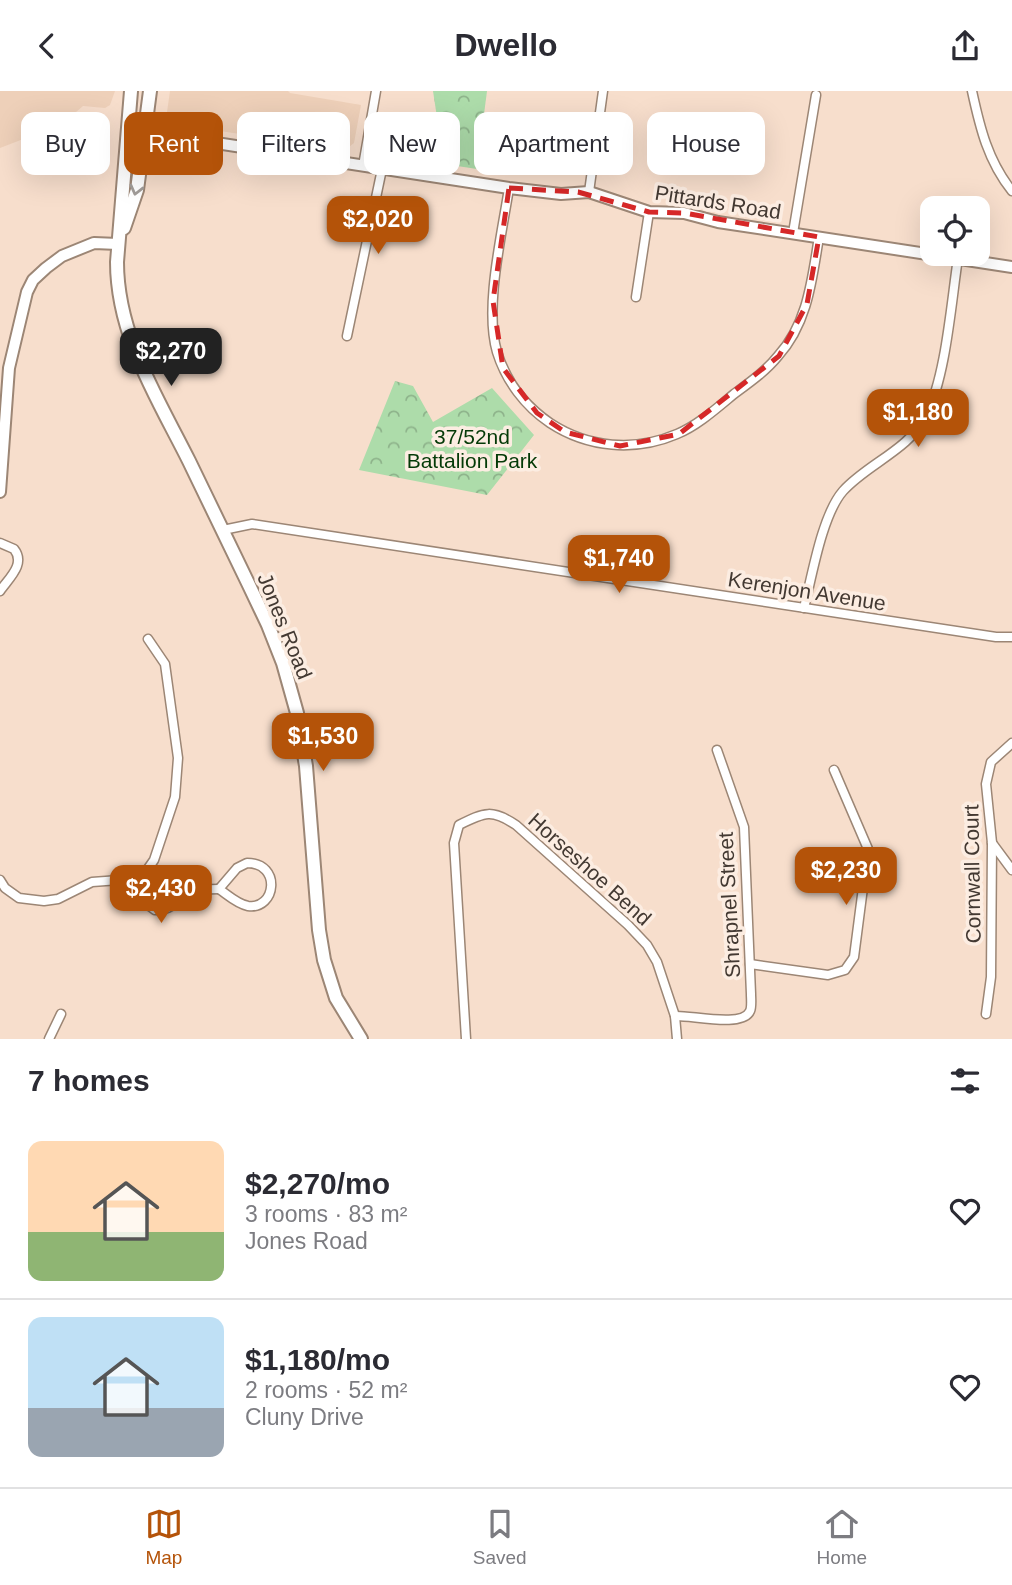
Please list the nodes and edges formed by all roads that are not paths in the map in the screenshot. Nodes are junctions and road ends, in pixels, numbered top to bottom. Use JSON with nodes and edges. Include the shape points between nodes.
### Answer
{"nodes":[{"id":1,"x":131,"y":91,"type":"edge"},
{"id":2,"x":150,"y":91,"type":"edge"},
{"id":3,"x":376,"y":91,"type":"edge"},
{"id":4,"x":603,"y":91,"type":"edge"},
{"id":5,"x":972,"y":91,"type":"edge"},
{"id":6,"x":816,"y":95,"type":"dead end"},
{"id":7,"x":130,"y":112,"type":"edge"},
{"id":8,"x":148,"y":112,"type":"edge"},
{"id":9,"x":223,"y":145,"type":"edge"},
{"id":10,"x":363,"y":166,"type":"joint"},
{"id":11,"x":124,"y":175,"type":"edge"},
{"id":12,"x":139,"y":175,"type":"edge"},
{"id":13,"x":381,"y":175,"type":"edge"},
{"id":14,"x":422,"y":175,"type":"edge"},
{"id":15,"x":509,"y":188,"type":"junction"},
{"id":16,"x":1012,"y":191,"type":"edge"},
{"id":17,"x":589,"y":192,"type":"junction"},
{"id":18,"x":649,"y":212,"type":"junction"},
{"id":19,"x":793,"y":233,"type":"junction"},
{"id":20,"x":819,"y":237,"type":"junction"},
{"id":21,"x":118,"y":244,"type":"junction"},
{"id":22,"x":920,"y":252,"type":"edge"},
{"id":23,"x":990,"y":263,"type":"edge"},
{"id":24,"x":957,"y":266,"type":"edge"},
{"id":25,"x":1012,"y":267,"type":"edge"},
{"id":26,"x":636,"y":297,"type":"dead end"},
{"id":27,"x":347,"y":336,"type":"dead end"},
{"id":28,"x":0,"y":492,"type":"edge"},
{"id":29,"x":223,"y":530,"type":"junction"},
{"id":30,"x":0,"y":543,"type":"edge"},
{"id":31,"x":0,"y":591,"type":"edge"},
{"id":32,"x":804,"y":608,"type":"junction"},
{"id":33,"x":1012,"y":637,"type":"edge"},
{"id":34,"x":148,"y":639,"type":"dead end"},
{"id":35,"x":1012,"y":743,"type":"edge"},
{"id":36,"x":717,"y":750,"type":"dead end"},
{"id":37,"x":834,"y":771,"type":"dead end"},
{"id":38,"x":992,"y":843,"type":"junction"},
{"id":39,"x":1012,"y":870,"type":"edge"},
{"id":40,"x":133,"y":879,"type":"junction"},
{"id":41,"x":0,"y":880,"type":"edge"},
{"id":42,"x":219,"y":889,"type":"junction"},
{"id":43,"x":750,"y":964,"type":"junction"},
{"id":44,"x":61,"y":1014,"type":"dead end"},
{"id":45,"x":986,"y":1014,"type":"dead end"},
{"id":46,"x":675,"y":1016,"type":"junction"},
{"id":47,"x":49,"y":1039,"type":"edge"},
{"id":48,"x":361,"y":1039,"type":"edge"},
{"id":49,"x":466,"y":1039,"type":"edge"},
{"id":50,"x":677,"y":1039,"type":"edge"}],
"edges":[{"from":1,"to":7,"type":"main road","name":"Jones Road"},
{"from":2,"to":8,"type":"main road","name":"Jones Road"},
{"from":3,"to":10,"type":"street"},
{"from":4,"to":17,"type":"street"},
{"from":5,"to":16,"type":"street","via":[[983,139]]},
{"from":6,"to":19,"type":"street"},
{"from":9,"to":10,"type":"street","name":"Pittards Road"},
{"from":11,"to":21,"type":"main road","name":"Jones Road"},
{"from":12,"to":21,"type":"main road","name":"Jones Road","one_way":true},
{"from":13,"to":27,"type":"street"},
{"from":14,"to":15,"type":"street","name":"Pittards Road"},
{"from":15,"to":17,"type":"street","name":"Pittards Road"},
{"from":15,"to":20,"type":"street","via":[[493,301],[496,350],[514,389],[537,414],[593,443],[649,443],[679,434],[779,356],[807,305]]},
{"from":17,"to":18,"type":"street","name":"Pittards Road"},
{"from":18,"to":19,"type":"street","name":"Pittards Road","via":[[684,213]]},
{"from":18,"to":26,"type":"street"},
{"from":19,"to":20,"type":"street","name":"Pittards Road"},
{"from":20,"to":22,"type":"street","name":"Pittards Road"},
{"from":21,"to":28,"type":"street","via":[[94,243],[62,256],[33,280],[27,292],[9,368]]},
{"from":21,"to":29,"type":"main road","name":"Jones Road","via":[[117,285],[129,337]]},
{"from":23,"to":25,"type":"street","name":"Pittards Road"},
{"from":24,"to":32,"type":"street","via":[[938,385],[926,418],[912,436],[842,493],[828,517]]},
{"from":29,"to":32,"type":"street","name":"Kerenjon Avenue","via":[[252,524]]},
{"from":29,"to":48,"type":"main road","name":"Jones Road","via":[[268,625],[297,713],[324,960],[337,998]]},
{"from":30,"to":31,"type":"street","via":[[14,549],[19,561]]},
{"from":32,"to":33,"type":"street","name":"Kerenjon Avenue"},
{"from":34,"to":40,"type":"street","via":[[165,664],[178,777],[154,860]]},
{"from":35,"to":38,"type":"street","name":"Cornwall Court","via":[[991,762],[988,773]]},
{"from":36,"to":43,"type":"street","name":"Shrapnel Street","via":[[744,827]]},
{"from":37,"to":43,"type":"street","via":[[868,849],[854,957],[845,970],[828,975]]},
{"from":38,"to":39,"type":"street"},
{"from":38,"to":45,"type":"street","name":"Cornwall Court","via":[[991,977]]},
{"from":40,"to":41,"type":"street","via":[[92,882],[44,901],[19,898]]},
{"from":40,"to":42,"type":"street","via":[[143,901],[155,910],[170,908],[197,890]]},
{"from":42,"to":42,"type":"street","via":[[247,863],[259,865],[270,876],[268,897],[253,906],[239,903]]},
{"from":43,"to":46,"type":"street","name":"Shrapnel Street","via":[[750,1011],[743,1018]]},
{"from":44,"to":47,"type":"street"},
{"from":46,"to":49,"type":"street","name":"Horseshoe Bend","via":[[657,963],[628,925],[516,825],[499,814],[479,815],[459,825],[454,843]]},
{"from":46,"to":50,"type":"street","name":"Horseshoe Bend"}]}
